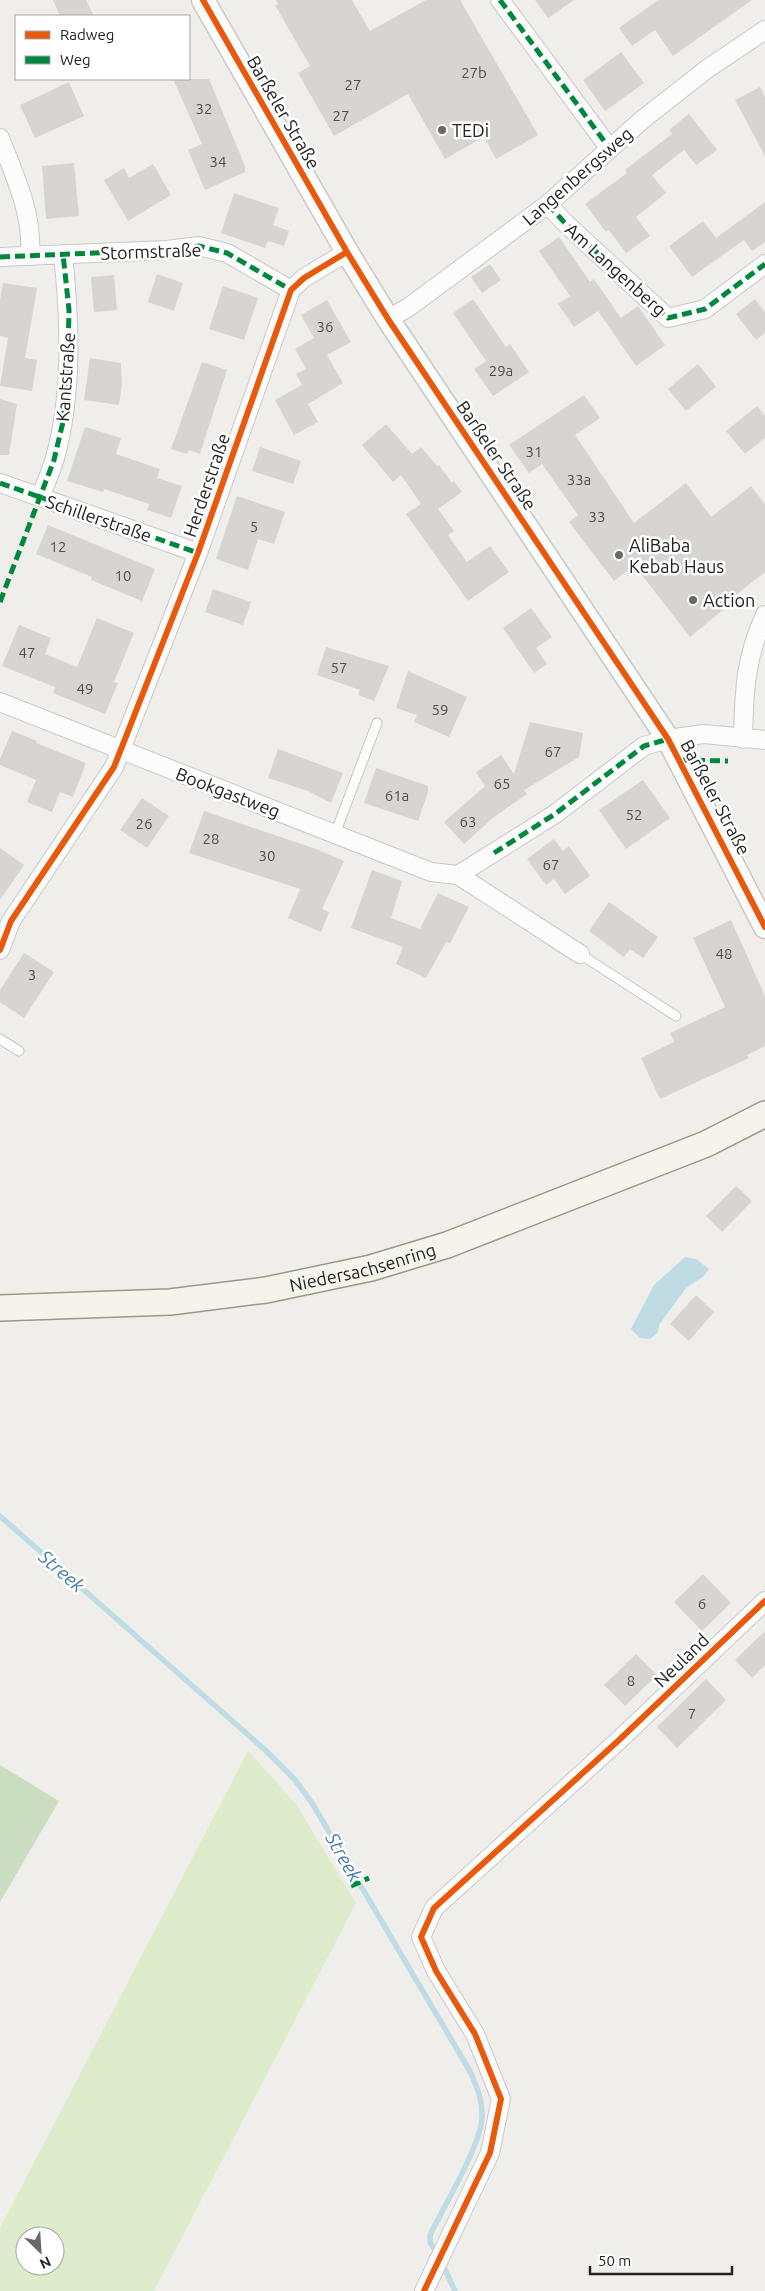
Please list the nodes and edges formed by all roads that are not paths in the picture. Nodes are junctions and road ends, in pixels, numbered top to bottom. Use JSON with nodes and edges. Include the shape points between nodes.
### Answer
{"nodes":[{"id":1,"x":203,"y":0,"type":"edge"},
{"id":2,"x":500,"y":0,"type":"edge"},
{"id":3,"x":765,"y":30,"type":"edge"},
{"id":4,"x":0,"y":138,"type":"edge"},
{"id":5,"x":610,"y":150,"type":"junction"},
{"id":6,"x":548,"y":204,"type":"junction"},
{"id":7,"x":347,"y":252,"type":"junction"},
{"id":8,"x":63,"y":254,"type":"junction"},
{"id":9,"x":30,"y":256,"type":"junction"},
{"id":10,"x":0,"y":257,"type":"edge"},
{"id":11,"x":765,"y":264,"type":"edge"},
{"id":12,"x":291,"y":290,"type":"junction"},
{"id":13,"x":388,"y":319,"type":"junction"},
{"id":14,"x":0,"y":483,"type":"edge"},
{"id":15,"x":40,"y":498,"type":"junction"},
{"id":16,"x":198,"y":553,"type":"junction"},
{"id":17,"x":765,"y":615,"type":"edge"},
{"id":18,"x":0,"y":702,"type":"edge"},
{"id":19,"x":377,"y":723,"type":"dead end"},
{"id":20,"x":668,"y":739,"type":"junction"},
{"id":21,"x":743,"y":739,"type":"junction"},
{"id":22,"x":765,"y":740,"type":"edge"},
{"id":23,"x":121,"y":751,"type":"junction"},
{"id":24,"x":335,"y":834,"type":"junction"},
{"id":25,"x":458,"y":875,"type":"junction"},
{"id":26,"x":6,"y":919,"type":"edge"},
{"id":27,"x":765,"y":927,"type":"edge"},
{"id":28,"x":0,"y":950,"type":"edge"},
{"id":29,"x":580,"y":954,"type":"joint"},
{"id":30,"x":676,"y":1016,"type":"dead end"},
{"id":31,"x":0,"y":1039,"type":"edge"},
{"id":32,"x":19,"y":1051,"type":"dead end"},
{"id":33,"x":765,"y":1114,"type":"edge"},
{"id":34,"x":765,"y":1127,"type":"edge"},
{"id":35,"x":706,"y":1144,"type":"junction"},
{"id":36,"x":0,"y":1308,"type":"edge"},
{"id":37,"x":765,"y":1601,"type":"edge"},
{"id":38,"x":424,"y":2291,"type":"edge"}],
"edges":[{"from":1,"to":7,"type":"street","name":"Barßeler Straße"},
{"from":2,"to":5,"type":"street"},
{"from":3,"to":5,"type":"street","name":"Langenbergsweg","via":[[707,69],[642,120]]},
{"from":4,"to":9,"type":"street","via":[[28,212],[32,237]]},
{"from":5,"to":6,"type":"street","name":"Langenbergsweg"},
{"from":6,"to":11,"type":"street","name":"Am Langenberg","via":[[668,318],[705,309]]},
{"from":6,"to":13,"type":"street","name":"Langenbergsweg","via":[[409,307]]},
{"from":7,"to":12,"type":"street","via":[[304,278]]},
{"from":7,"to":13,"type":"street","name":"Barßeler Straße"},
{"from":8,"to":9,"type":"street","name":"Stormstraße"},
{"from":8,"to":12,"type":"street","name":"Stormstraße","via":[[199,246],[227,253]]},
{"from":8,"to":15,"type":"street","name":"Kantstraße","via":[[69,310],[63,422]]},
{"from":9,"to":10,"type":"street","name":"Stormstraße"},
{"from":12,"to":16,"type":"street","name":"Herderstraße"},
{"from":13,"to":20,"type":"street","name":"Barßeler Straße"},
{"from":14,"to":15,"type":"street","name":"Schillerstraße"},
{"from":15,"to":16,"type":"street","name":"Schillerstraße"},
{"from":16,"to":23,"type":"street","name":"Herderstraße"},
{"from":17,"to":21,"type":"street","via":[[756,633],[744,684]]},
{"from":18,"to":23,"type":"street","name":"Bookgastweg"},
{"from":19,"to":24,"type":"lane"},
{"from":20,"to":21,"type":"street","via":[[704,734]]},
{"from":20,"to":25,"type":"street","via":[[644,746],[555,814]]},
{"from":20,"to":27,"type":"street","name":"Barßeler Straße"},
{"from":21,"to":22,"type":"street"},
{"from":23,"to":24,"type":"street","name":"Bookgastweg"},
{"from":23,"to":26,"type":"street","name":"Herderstraße","via":[[114,767]]},
{"from":24,"to":25,"type":"street","name":"Bookgastweg","via":[[431,872]]},
{"from":25,"to":29,"type":"street","name":"Bookgastweg"},
{"from":26,"to":28,"type":"street","name":"Herderstraße"},
{"from":29,"to":30,"type":"lane"},
{"from":31,"to":32,"type":"lane"},
{"from":33,"to":35,"type":"main road","name":"Niedersachsenring"},
{"from":34,"to":35,"type":"main road","name":"Niedersachsenring"},
{"from":35,"to":36,"type":"main road","name":"Niedersachsenring","via":[[447,1245],[370,1268],[266,1290],[170,1302]]},
{"from":37,"to":38,"type":"street","name":"Neuland","via":[[618,1741],[434,1908],[420,1937],[436,1971],[475,2034],[501,2099],[490,2154]]}]}
